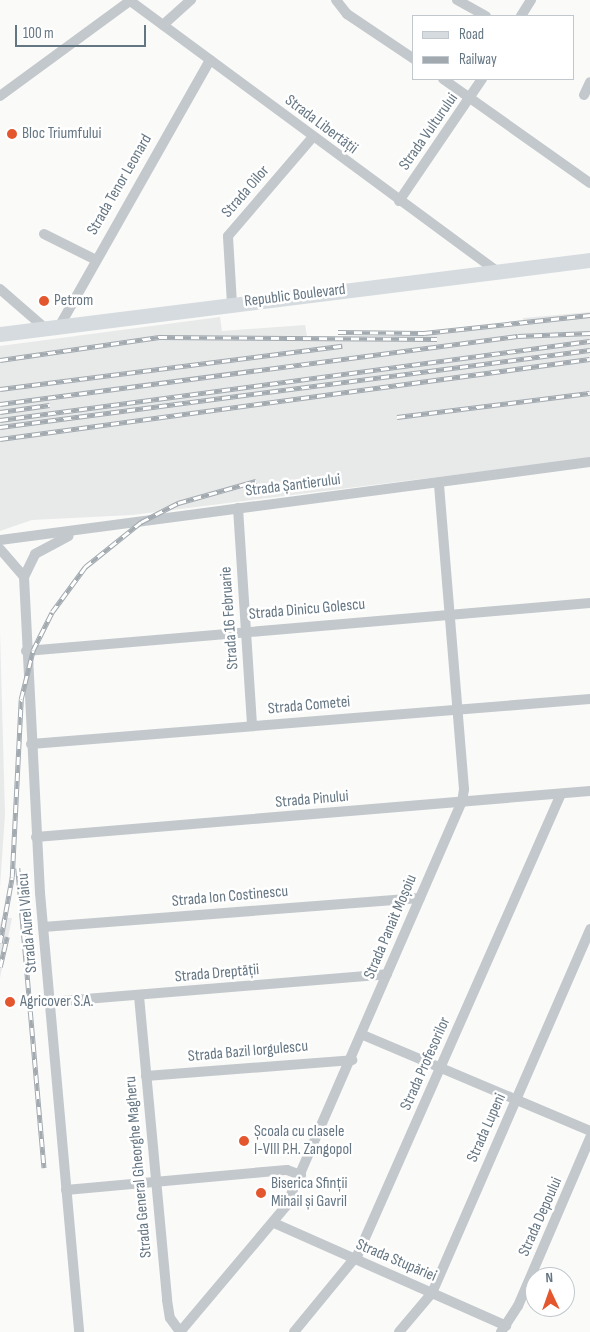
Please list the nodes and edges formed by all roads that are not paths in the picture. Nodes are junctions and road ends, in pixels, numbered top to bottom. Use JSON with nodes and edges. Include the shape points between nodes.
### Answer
{"nodes":[{"id":1,"x":130,"y":0,"type":"edge"},
{"id":2,"x":191,"y":0,"type":"edge"},
{"id":3,"x":336,"y":0,"type":"edge"},
{"id":4,"x":457,"y":0,"type":"edge"},
{"id":5,"x":531,"y":0,"type":"edge"},
{"id":6,"x":484,"y":15,"type":"edge"},
{"id":7,"x":522,"y":15,"type":"edge"},
{"id":8,"x":163,"y":25,"type":"junction"},
{"id":9,"x":412,"y":58,"type":"edge"},
{"id":10,"x":210,"y":60,"type":"junction"},
{"id":11,"x":445,"y":80,"type":"edge"},
{"id":12,"x":481,"y":80,"type":"edge"},
{"id":13,"x":590,"y":82,"type":"edge"},
{"id":14,"x":584,"y":95,"type":"dead end"},
{"id":15,"x":0,"y":96,"type":"edge"},
{"id":16,"x":471,"y":97,"type":"junction"},
{"id":17,"x":312,"y":138,"type":"junction"},
{"id":18,"x":590,"y":182,"type":"edge"},
{"id":19,"x":399,"y":201,"type":"junction"},
{"id":20,"x":44,"y":234,"type":"dead end"},
{"id":21,"x":94,"y":259,"type":"junction"},
{"id":22,"x":590,"y":260,"type":"edge"},
{"id":23,"x":496,"y":271,"type":"junction"},
{"id":24,"x":0,"y":290,"type":"edge"},
{"id":25,"x":232,"y":304,"type":"junction"},
{"id":26,"x":52,"y":328,"type":"junction"},
{"id":27,"x":0,"y":334,"type":"edge"},
{"id":28,"x":590,"y":462,"type":"edge"},
{"id":29,"x":439,"y":482,"type":"junction"},
{"id":30,"x":238,"y":508,"type":"junction"},
{"id":31,"x":80,"y":531,"type":"junction"},
{"id":32,"x":0,"y":540,"type":"edge"},
{"id":33,"x":0,"y":549,"type":"edge"},
{"id":34,"x":24,"y":577,"type":"junction"},
{"id":35,"x":590,"y":602,"type":"edge"},
{"id":36,"x":450,"y":614,"type":"junction"},
{"id":37,"x":246,"y":630,"type":"junction"},
{"id":38,"x":26,"y":652,"type":"junction"},
{"id":39,"x":590,"y":699,"type":"edge"},
{"id":40,"x":458,"y":709,"type":"junction"},
{"id":41,"x":252,"y":726,"type":"junction"},
{"id":42,"x":31,"y":744,"type":"junction"},
{"id":43,"x":590,"y":791,"type":"edge"},
{"id":44,"x":561,"y":794,"type":"junction"},
{"id":45,"x":462,"y":802,"type":"junction"},
{"id":46,"x":36,"y":838,"type":"junction"},
{"id":47,"x":420,"y":898,"type":"junction"},
{"id":48,"x":43,"y":927,"type":"junction"},
{"id":49,"x":590,"y":929,"type":"edge"},
{"id":50,"x":387,"y":974,"type":"junction"},
{"id":51,"x":138,"y":996,"type":"junction"},
{"id":52,"x":49,"y":1002,"type":"junction"},
{"id":53,"x":363,"y":1035,"type":"junction"},
{"id":54,"x":352,"y":1060,"type":"junction"},
{"id":55,"x":441,"y":1069,"type":"junction"},
{"id":56,"x":146,"y":1076,"type":"junction"},
{"id":57,"x":516,"y":1100,"type":"junction"},
{"id":58,"x":590,"y":1131,"type":"edge"},
{"id":59,"x":590,"y":1138,"type":"edge"},
{"id":60,"x":301,"y":1175,"type":"junction"},
{"id":61,"x":155,"y":1182,"type":"junction"},
{"id":62,"x":66,"y":1190,"type":"junction"},
{"id":63,"x":274,"y":1223,"type":"junction"},
{"id":64,"x":354,"y":1260,"type":"junction"},
{"id":65,"x":432,"y":1293,"type":"junction"},
{"id":66,"x":504,"y":1329,"type":"edge"},
{"id":67,"x":79,"y":1332,"type":"edge"},
{"id":68,"x":180,"y":1332,"type":"edge"},
{"id":69,"x":294,"y":1332,"type":"edge"},
{"id":70,"x":399,"y":1332,"type":"edge"}],
"edges":[{"from":1,"to":8,"type":"street","name":"Strada Libertății"},
{"from":1,"to":15,"type":"street"},
{"from":2,"to":8,"type":"street"},
{"from":3,"to":9,"type":"street","via":[[347,14]]},
{"from":4,"to":6,"type":"street"},
{"from":5,"to":7,"type":"street"},
{"from":8,"to":10,"type":"street","name":"Strada Libertății"},
{"from":10,"to":17,"type":"street","name":"Strada Libertății"},
{"from":10,"to":21,"type":"street","name":"Strada Tenor Leonard"},
{"from":11,"to":16,"type":"street"},
{"from":12,"to":16,"type":"street","name":"Strada Vulturului"},
{"from":13,"to":14,"type":"street"},
{"from":16,"to":18,"type":"street"},
{"from":16,"to":19,"type":"street","name":"Strada Vulturului"},
{"from":17,"to":19,"type":"street","name":"Strada Libertății"},
{"from":17,"to":25,"type":"street","name":"Strada Oilor","via":[[228,236]]},
{"from":19,"to":23,"type":"street","name":"Strada Libertății"},
{"from":20,"to":21,"type":"street"},
{"from":21,"to":26,"type":"street","name":"Strada Tenor Leonard"},
{"from":22,"to":23,"type":"main road","name":"Republic Boulevard"},
{"from":23,"to":25,"type":"main road","name":"Republic Boulevard"},
{"from":24,"to":26,"type":"street"},
{"from":25,"to":26,"type":"main road","name":"Republic Boulevard"},
{"from":26,"to":27,"type":"main road","name":"Republic Boulevard"},
{"from":28,"to":29,"type":"street","name":"Strada Șantierului"},
{"from":29,"to":30,"type":"street","name":"Strada Șantierului"},
{"from":29,"to":36,"type":"street","name":"Strada Panait Moșoiu"},
{"from":30,"to":31,"type":"street","name":"Strada Șantierului"},
{"from":30,"to":37,"type":"street","name":"Strada 16 Februarie"},
{"from":31,"to":32,"type":"street","name":"Strada Șantierului"},
{"from":31,"to":34,"type":"street","via":[[41,549]]},
{"from":33,"to":34,"type":"street"},
{"from":34,"to":38,"type":"street","name":"Strada Aurel Vlaicu"},
{"from":35,"to":36,"type":"street","name":"Strada Dinicu Golescu"},
{"from":36,"to":37,"type":"street","name":"Strada Dinicu Golescu"},
{"from":36,"to":40,"type":"street","name":"Strada Panait Moșoiu"},
{"from":37,"to":38,"type":"street","name":"Strada Dinicu Golescu"},
{"from":37,"to":41,"type":"street","name":"Strada 16 Februarie"},
{"from":38,"to":42,"type":"street","name":"Strada Aurel Vlaicu"},
{"from":39,"to":40,"type":"street","name":"Strada Cometei"},
{"from":40,"to":41,"type":"street","name":"Strada Cometei"},
{"from":40,"to":45,"type":"street","name":"Strada Panait Moșoiu"},
{"from":41,"to":42,"type":"street","name":"Strada Cometei"},
{"from":42,"to":46,"type":"street","name":"Strada Aurel Vlaicu"},
{"from":43,"to":44,"type":"street","name":"Strada Pinului"},
{"from":44,"to":45,"type":"street","name":"Strada Pinului"},
{"from":44,"to":55,"type":"street","name":"Strada Profesorilor"},
{"from":45,"to":46,"type":"street","name":"Strada Pinului"},
{"from":45,"to":47,"type":"street","name":"Strada Panait Moșoiu"},
{"from":46,"to":48,"type":"street","name":"Strada Aurel Vlaicu"},
{"from":47,"to":48,"type":"street","name":"Strada Ion Costinescu"},
{"from":47,"to":50,"type":"street","name":"Strada Panait Moșoiu"},
{"from":48,"to":52,"type":"street","name":"Strada Aurel Vlaicu"},
{"from":49,"to":57,"type":"street","name":"Strada Lupeni"},
{"from":50,"to":51,"type":"street","name":"Strada Dreptății"},
{"from":50,"to":53,"type":"street","name":"Strada Panait Moșoiu"},
{"from":51,"to":52,"type":"street","name":"Strada Dreptății"},
{"from":51,"to":56,"type":"street","name":"Strada General Gheorghe Magheru"},
{"from":52,"to":62,"type":"street","name":"Strada Aurel Vlaicu"},
{"from":53,"to":54,"type":"street","name":"Strada Panait Moșoiu"},
{"from":53,"to":55,"type":"street"},
{"from":54,"to":56,"type":"street","name":"Strada Bazil Iorgulescu"},
{"from":54,"to":60,"type":"street","name":"Strada Panait Moșoiu"},
{"from":55,"to":57,"type":"street"},
{"from":55,"to":64,"type":"street","name":"Strada Profesorilor"},
{"from":56,"to":61,"type":"street","name":"Strada General Gheorghe Magheru"},
{"from":57,"to":58,"type":"street"},
{"from":57,"to":65,"type":"street","name":"Strada Lupeni"},
{"from":59,"to":66,"type":"street","name":"Strada Depoului"},
{"from":60,"to":61,"type":"street","via":[[287,1170]]},
{"from":60,"to":63,"type":"street","name":"Strada Panait Moșoiu"},
{"from":61,"to":62,"type":"street"},
{"from":61,"to":68,"type":"street","name":"Strada General Gheorghe Magheru","via":[[168,1312]]},
{"from":62,"to":67,"type":"street","name":"Strada Aurel Vlaicu"},
{"from":63,"to":64,"type":"street","name":"Strada Stupăriei"},
{"from":63,"to":68,"type":"street","name":"Strada Panait Moșoiu"},
{"from":64,"to":65,"type":"street","name":"Strada Stupăriei"},
{"from":64,"to":69,"type":"street","name":"Strada Profesorilor"},
{"from":65,"to":66,"type":"street","name":"Strada Stupăriei"},
{"from":65,"to":70,"type":"street","name":"Strada Lupeni"}]}
